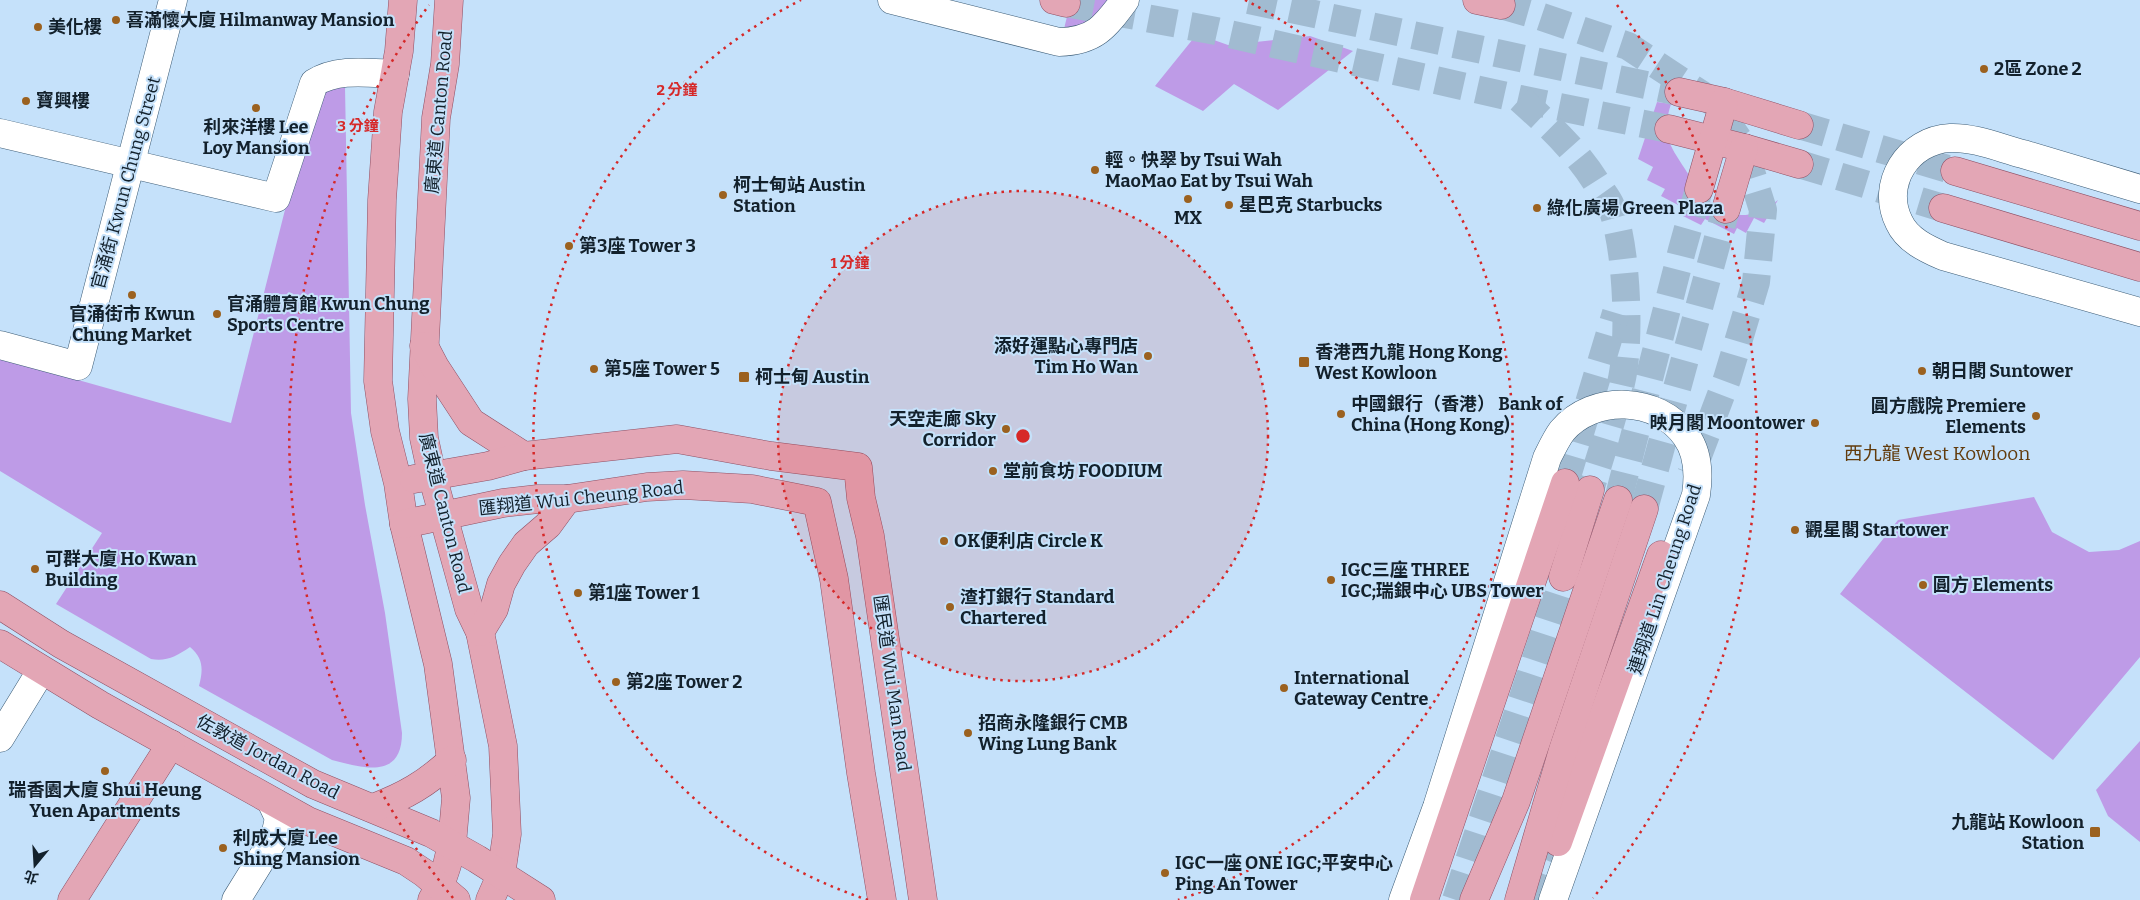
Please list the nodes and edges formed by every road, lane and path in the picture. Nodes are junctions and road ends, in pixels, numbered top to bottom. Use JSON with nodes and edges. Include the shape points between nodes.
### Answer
{"nodes":[{"id":1,"x":174,"y":0,"type":"edge"},
{"id":2,"x":403,"y":0,"type":"edge"},
{"id":3,"x":449,"y":0,"type":"edge"},
{"id":4,"x":892,"y":0,"type":"edge"},
{"id":5,"x":1125,"y":0,"type":"edge"},
{"id":6,"x":395,"y":74,"type":"junction"},
{"id":7,"x":1679,"y":92,"type":"tunnel mouth"},
{"id":8,"x":1724,"y":102,"type":"junction"},
{"id":9,"x":1799,"y":125,"type":"tunnel mouth"},
{"id":10,"x":1669,"y":129,"type":"tunnel mouth"},
{"id":11,"x":0,"y":133,"type":"edge"},
{"id":12,"x":1714,"y":140,"type":"junction"},
{"id":13,"x":1744,"y":148,"type":"junction"},
{"id":14,"x":131,"y":163,"type":"junction"},
{"id":15,"x":1799,"y":164,"type":"tunnel mouth"},
{"id":16,"x":1955,"y":171,"type":"tunnel mouth"},
{"id":17,"x":1699,"y":189,"type":"tunnel mouth"},
{"id":18,"x":2140,"y":189,"type":"edge"},
{"id":19,"x":1944,"y":208,"type":"tunnel mouth"},
{"id":20,"x":1726,"y":209,"type":"tunnel mouth"},
{"id":21,"x":2140,"y":226,"type":"edge"},
{"id":22,"x":2140,"y":267,"type":"edge"},
{"id":23,"x":2140,"y":312,"type":"edge"},
{"id":24,"x":0,"y":345,"type":"edge"},
{"id":25,"x":424,"y":346,"type":"junction"},
{"id":26,"x":524,"y":456,"type":"junction"},
{"id":27,"x":432,"y":475,"type":"junction"},
{"id":28,"x":398,"y":483,"type":"junction"},
{"id":29,"x":567,"y":499,"type":"junction"},
{"id":30,"x":1618,"y":500,"type":"tunnel mouth"},
{"id":31,"x":1644,"y":509,"type":"tunnel mouth"},
{"id":32,"x":443,"y":516,"type":"junction"},
{"id":33,"x":404,"y":524,"type":"junction"},
{"id":34,"x":1661,"y":555,"type":"dead end"},
{"id":35,"x":1562,"y":577,"type":"tunnel mouth"},
{"id":36,"x":0,"y":605,"type":"edge"},
{"id":37,"x":480,"y":632,"type":"junction"},
{"id":38,"x":0,"y":644,"type":"edge"},
{"id":39,"x":41,"y":670,"type":"junction"},
{"id":40,"x":0,"y":738,"type":"edge"},
{"id":41,"x":171,"y":744,"type":"junction"},
{"id":42,"x":452,"y":760,"type":"junction"},
{"id":43,"x":272,"y":801,"type":"junction"},
{"id":44,"x":373,"y":808,"type":"junction"},
{"id":45,"x":1558,"y":842,"type":"tunnel mouth"},
{"id":46,"x":452,"y":844,"type":"junction"},
{"id":47,"x":501,"y":875,"type":"junction"},
{"id":48,"x":443,"y":895,"type":"edge"},
{"id":49,"x":72,"y":900,"type":"edge"},
{"id":50,"x":236,"y":900,"type":"edge"},
{"id":51,"x":490,"y":900,"type":"edge"},
{"id":52,"x":541,"y":900,"type":"edge"},
{"id":53,"x":882,"y":900,"type":"edge"},
{"id":54,"x":923,"y":900,"type":"edge"},
{"id":55,"x":1402,"y":900,"type":"edge"},
{"id":56,"x":1424,"y":900,"type":"edge"},
{"id":57,"x":1474,"y":900,"type":"edge"},
{"id":58,"x":1519,"y":900,"type":"edge"},
{"id":59,"x":1553,"y":900,"type":"edge"}],
"edges":[{"from":1,"to":14,"type":"street","name":"官涌街 Kwun Chung Street"},
{"from":2,"to":6,"type":"main road"},
{"from":3,"to":25,"type":"main road","name":"廣東道 Canton Road","via":[[436,118]]},
{"from":4,"to":5,"type":"street","via":[[1059,42],[1086,39],[1109,20]]},
{"from":6,"to":14,"type":"street","via":[[340,73],[324,76],[314,83],[276,198]]},
{"from":6,"to":28,"type":"main road","via":[[388,112],[382,200],[378,381],[385,431]]},
{"from":7,"to":8,"type":"main road"},
{"from":8,"to":9,"type":"main road"},
{"from":8,"to":12,"type":"main road"},
{"from":10,"to":12,"type":"main road"},
{"from":11,"to":14,"type":"street"},
{"from":12,"to":13,"type":"main road"},
{"from":12,"to":17,"type":"main road"},
{"from":13,"to":15,"type":"main road"},
{"from":13,"to":20,"type":"main road"},
{"from":14,"to":24,"type":"street","name":"官涌街 Kwun Chung Street","via":[[78,366]]},
{"from":16,"to":21,"type":"main road"},
{"from":18,"to":23,"type":"street","via":[[1987,144],[1950,138],[1923,144],[1911,153],[1895,178],[1892,193],[1899,224],[1925,248]]},
{"from":19,"to":22,"type":"main road"},
{"from":25,"to":26,"type":"main road","via":[[471,422]]},
{"from":25,"to":27,"type":"main road","name":"廣東道 Canton Road","via":[[424,438]]},
{"from":26,"to":27,"type":"main road","via":[[488,466]]},
{"from":26,"to":54,"type":"main road","name":"匯民道 Wui Man Road","via":[[677,439],[770,456],[858,467]]},
{"from":27,"to":28,"type":"main road"},
{"from":27,"to":32,"type":"main road","name":"廣東道 Canton Road"},
{"from":28,"to":33,"type":"main road"},
{"from":29,"to":32,"type":"main road","name":"匯翔道 Wui Cheung Road","via":[[503,503]]},
{"from":29,"to":37,"type":"main road","via":[[512,564],[494,609]]},
{"from":29,"to":53,"type":"main road","name":"匯翔道 Wui Cheung Road","via":[[637,488],[684,485],[752,490],[817,502],[834,579]]},
{"from":30,"to":57,"type":"main road","via":[[1516,801]]},
{"from":31,"to":58,"type":"main road","via":[[1563,750]]},
{"from":32,"to":33,"type":"main road","name":"匯翔道 Wui Cheung Road"},
{"from":32,"to":37,"type":"main road","name":"廣東道 Canton Road"},
{"from":33,"to":42,"type":"main road","via":[[438,664]]},
{"from":34,"to":45,"type":"main road"},
{"from":35,"to":56,"type":"main road","via":[[1578,486]]},
{"from":36,"to":44,"type":"main road","name":"佐敦道 Jordan Road","via":[[61,644],[313,784]]},
{"from":37,"to":47,"type":"main road","name":"廣東道 Canton Road","via":[[503,746],[507,834]]},
{"from":38,"to":39,"type":"main road","name":"佐敦道 Jordan Road"},
{"from":39,"to":40,"type":"street"},
{"from":39,"to":41,"type":"main road","name":"佐敦道 Jordan Road"},
{"from":41,"to":43,"type":"main road","name":"佐敦道 Jordan Road"},
{"from":41,"to":49,"type":"main road"},
{"from":42,"to":44,"type":"main road","via":[[402,797]]},
{"from":42,"to":46,"type":"main road","via":[[456,798]]},
{"from":43,"to":48,"type":"main road","name":"佐敦道 Jordan Road","via":[[319,826],[406,860]]},
{"from":43,"to":50,"type":"street","via":[[279,818],[275,837]]},
{"from":44,"to":46,"type":"main road","name":"佐敦道 Jordan Road"},
{"from":46,"to":47,"type":"main road","name":"佐敦道 Jordan Road"},
{"from":46,"to":48,"type":"main road"},
{"from":47,"to":51,"type":"main road","name":"廣東道 Canton Road"},
{"from":47,"to":52,"type":"main road","name":"佐敦道 Jordan Road"},
{"from":55,"to":59,"type":"street","name":"連翔道 Lin Cheung Road","via":[[1437,807],[1546,458],[1562,431],[1584,413],[1614,403],[1643,406],[1668,419],[1686,436],[1696,456],[1699,476],[1696,495]]}]}
